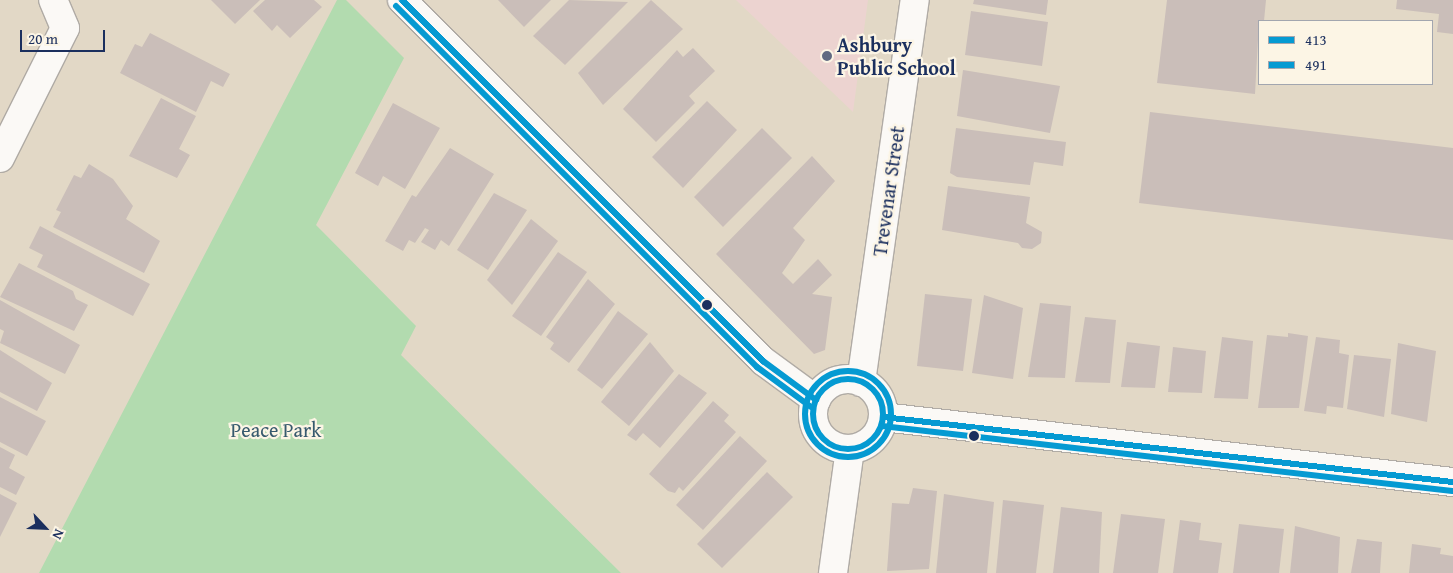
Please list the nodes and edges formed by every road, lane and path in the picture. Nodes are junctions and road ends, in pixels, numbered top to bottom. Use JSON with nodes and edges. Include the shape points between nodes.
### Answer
{"nodes":[{"id":1,"x":52,"y":0,"type":"edge"},
{"id":2,"x":402,"y":0,"type":"edge"},
{"id":3,"x":915,"y":0,"type":"edge"},
{"id":4,"x":0,"y":158,"type":"edge"},
{"id":5,"x":861,"y":382,"type":"junction"},
{"id":6,"x":816,"y":400,"type":"junction"},
{"id":7,"x":883,"y":417,"type":"junction"},
{"id":8,"x":850,"y":449,"type":"junction"},
{"id":9,"x":1453,"y":482,"type":"edge"},
{"id":10,"x":833,"y":573,"type":"edge"}],
"edges":[{"from":1,"to":4,"type":"main road","via":[[65,28]]},
{"from":2,"to":6,"type":"main road","via":[[763,361]]},
{"from":3,"to":5,"type":"main road","name":"Trevenar Street"},
{"from":5,"to":6,"type":"main road","via":[[830,384]]},
{"from":5,"to":7,"type":"main road","via":[[878,396]]},
{"from":6,"to":8,"type":"main road","via":[[814,424],[819,434],[827,443]]},
{"from":7,"to":8,"type":"main road","via":[[876,436]]},
{"from":7,"to":9,"type":"main road"},
{"from":8,"to":10,"type":"main road"}]}
